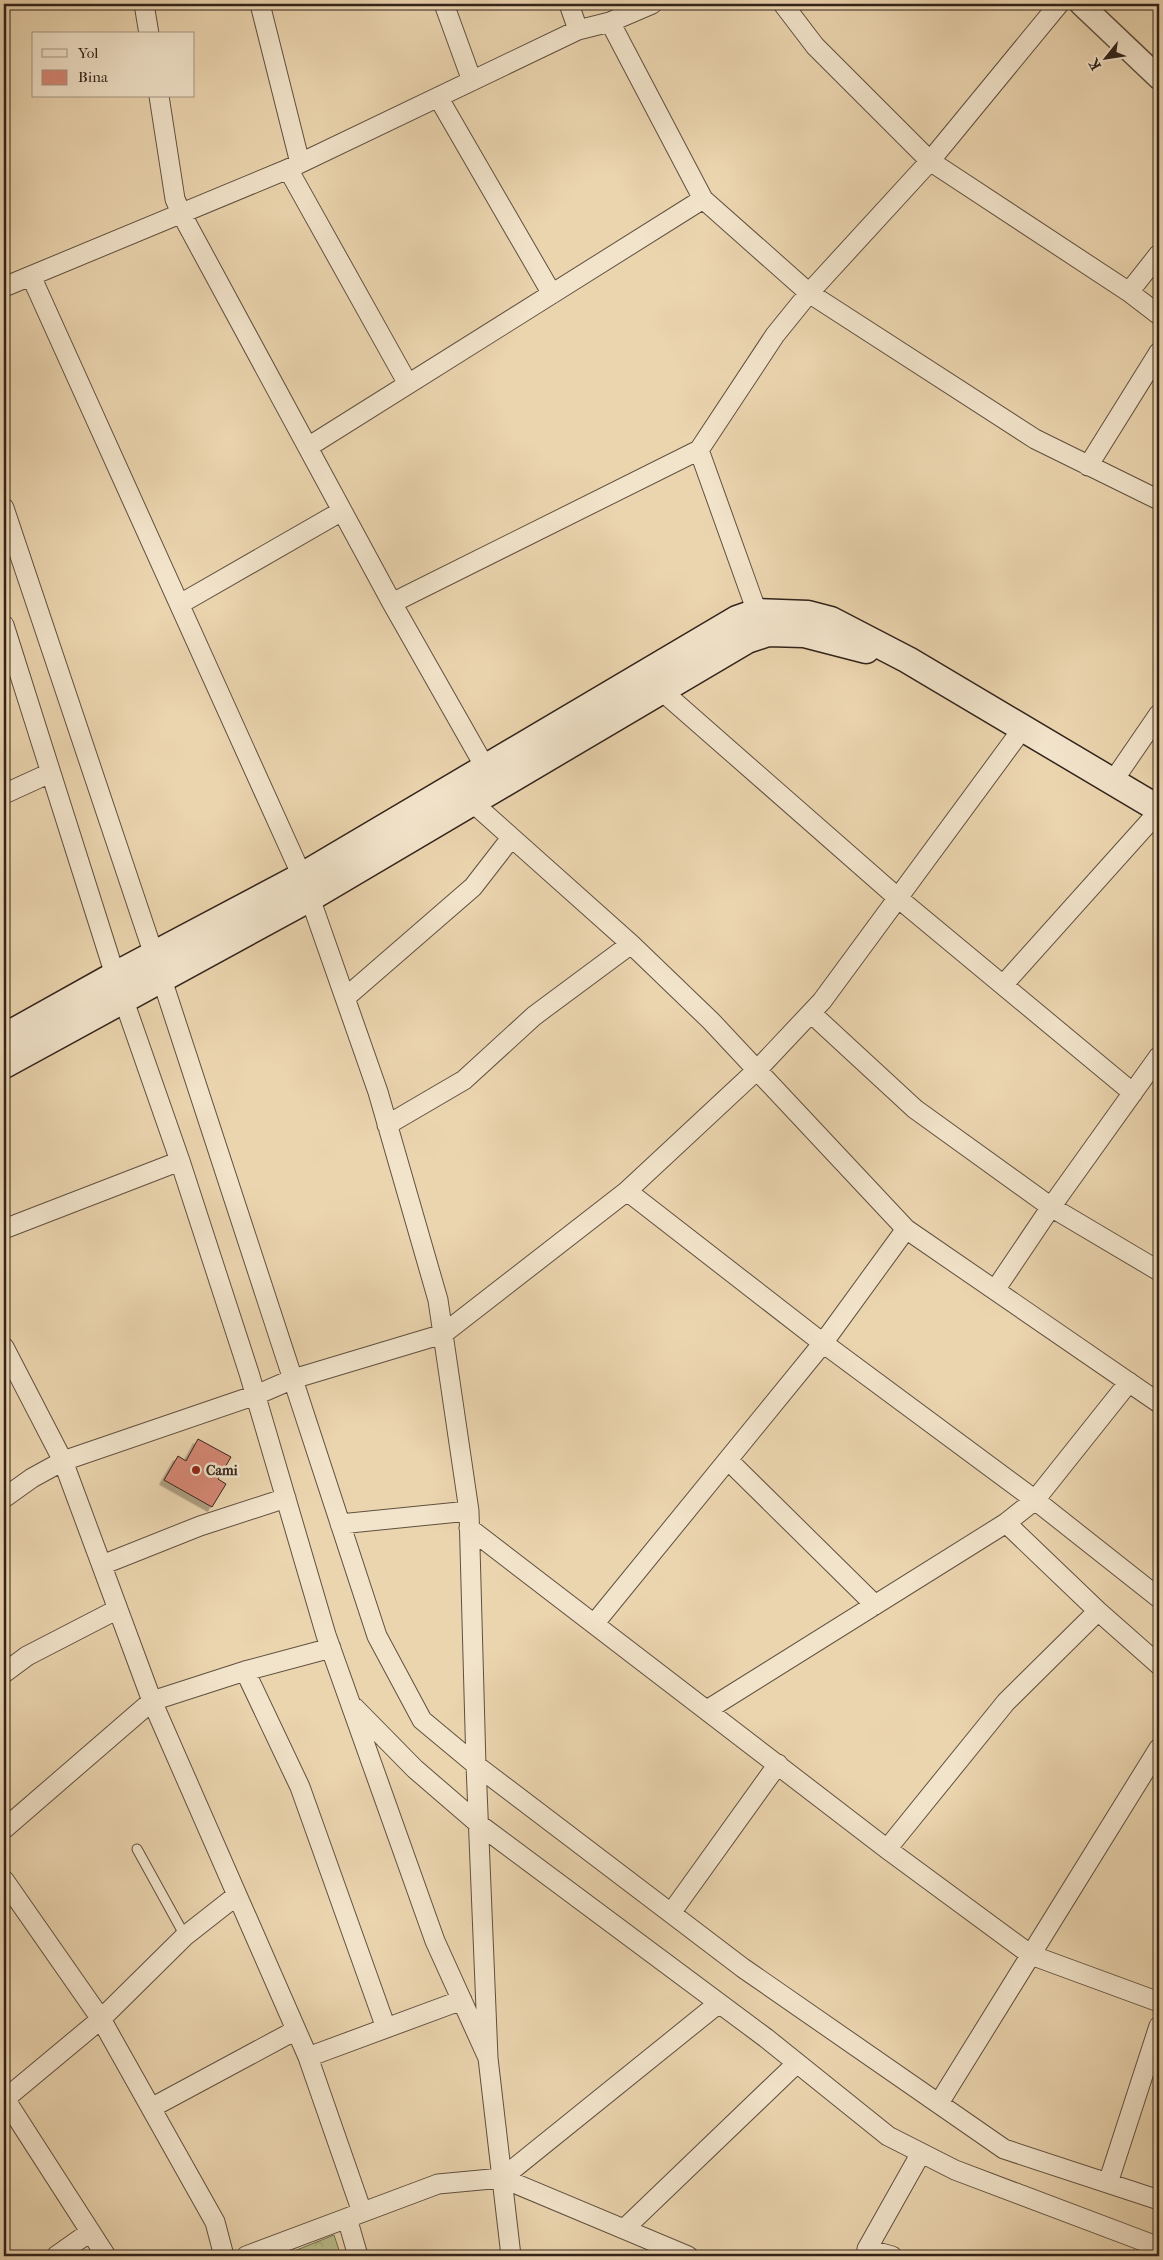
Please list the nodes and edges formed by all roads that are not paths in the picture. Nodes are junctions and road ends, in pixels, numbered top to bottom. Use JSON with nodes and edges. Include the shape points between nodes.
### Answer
{"nodes":[{"id":1,"x":144,"y":4,"type":"edge"},
{"id":2,"x":260,"y":4,"type":"edge"},
{"id":3,"x":444,"y":4,"type":"edge"},
{"id":4,"x":569,"y":4,"type":"edge"},
{"id":5,"x":652,"y":4,"type":"edge"},
{"id":6,"x":783,"y":4,"type":"edge"},
{"id":7,"x":1059,"y":4,"type":"edge"},
{"id":8,"x":1081,"y":4,"type":"edge"},
{"id":9,"x":610,"y":22,"type":"junction"},
{"id":10,"x":578,"y":30,"type":"junction"},
{"id":11,"x":149,"y":32,"type":"edge"},
{"id":12,"x":1159,"y":78,"type":"edge"},
{"id":13,"x":472,"y":81,"type":"junction"},
{"id":14,"x":438,"y":97,"type":"junction"},
{"id":15,"x":159,"y":98,"type":"edge"},
{"id":16,"x":930,"y":161,"type":"junction"},
{"id":17,"x":294,"y":166,"type":"junction"},
{"id":18,"x":702,"y":199,"type":"junction"},
{"id":19,"x":181,"y":213,"type":"junction"},
{"id":20,"x":1159,"y":254,"type":"edge"},
{"id":21,"x":31,"y":276,"type":"junction"},
{"id":22,"x":4,"y":287,"type":"edge"},
{"id":23,"x":1130,"y":292,"type":"junction"},
{"id":24,"x":809,"y":293,"type":"junction"},
{"id":25,"x":552,"y":294,"type":"junction"},
{"id":26,"x":1159,"y":315,"type":"edge"},
{"id":27,"x":1159,"y":352,"type":"edge"},
{"id":28,"x":408,"y":384,"type":"junction"},
{"id":29,"x":308,"y":447,"type":"junction"},
{"id":30,"x":699,"y":450,"type":"junction"},
{"id":31,"x":1088,"y":466,"type":"junction"},
{"id":32,"x":1159,"y":500,"type":"edge"},
{"id":33,"x":4,"y":508,"type":"edge"},
{"id":34,"x":342,"y":511,"type":"junction"},
{"id":35,"x":392,"y":603,"type":"junction"},
{"id":36,"x":180,"y":604,"type":"junction"},
{"id":37,"x":758,"y":612,"type":"junction"},
{"id":38,"x":4,"y":626,"type":"edge"},
{"id":39,"x":908,"y":660,"type":"junction"},
{"id":40,"x":662,"y":691,"type":"junction"},
{"id":41,"x":1159,"y":714,"type":"edge"},
{"id":42,"x":1023,"y":728,"type":"junction"},
{"id":43,"x":485,"y":768,"type":"junction"},
{"id":44,"x":50,"y":773,"type":"junction"},
{"id":45,"x":1113,"y":781,"type":"junction"},
{"id":46,"x":467,"y":793,"type":"junction"},
{"id":47,"x":4,"y":794,"type":"edge"},
{"id":48,"x":1159,"y":810,"type":"edge"},
{"id":49,"x":511,"y":838,"type":"junction"},
{"id":50,"x":306,"y":887,"type":"junction"},
{"id":51,"x":898,"y":898,"type":"junction"},
{"id":52,"x":631,"y":944,"type":"junction"},
{"id":53,"x":154,"y":955,"type":"junction"},
{"id":54,"x":162,"y":980,"type":"junction"},
{"id":55,"x":1003,"y":985,"type":"junction"},
{"id":56,"x":119,"y":987,"type":"junction"},
{"id":57,"x":345,"y":998,"type":"junction"},
{"id":58,"x":811,"y":1013,"type":"junction"},
{"id":59,"x":4,"y":1037,"type":"edge"},
{"id":60,"x":1159,"y":1056,"type":"edge"},
{"id":61,"x":4,"y":1065,"type":"edge"},
{"id":62,"x":757,"y":1070,"type":"junction"},
{"id":63,"x":1133,"y":1093,"type":"junction"},
{"id":64,"x":387,"y":1125,"type":"junction"},
{"id":65,"x":180,"y":1161,"type":"junction"},
{"id":66,"x":627,"y":1191,"type":"junction"},
{"id":67,"x":1051,"y":1206,"type":"junction"},
{"id":68,"x":906,"y":1228,"type":"junction"},
{"id":69,"x":4,"y":1229,"type":"edge"},
{"id":70,"x":1159,"y":1271,"type":"edge"},
{"id":71,"x":995,"y":1290,"type":"junction"},
{"id":72,"x":443,"y":1334,"type":"junction"},
{"id":73,"x":823,"y":1343,"type":"junction"},
{"id":74,"x":4,"y":1347,"type":"edge"},
{"id":75,"x":293,"y":1379,"type":"junction"},
{"id":76,"x":1129,"y":1382,"type":"junction"},
{"id":77,"x":256,"y":1395,"type":"junction"},
{"id":78,"x":1159,"y":1403,"type":"edge"},
{"id":79,"x":728,"y":1460,"type":"junction"},
{"id":80,"x":63,"y":1461,"type":"junction"},
{"id":81,"x":4,"y":1498,"type":"edge"},
{"id":82,"x":286,"y":1498,"type":"junction"},
{"id":83,"x":1035,"y":1500,"type":"junction"},
{"id":84,"x":469,"y":1520,"type":"junction"},
{"id":85,"x":1006,"y":1523,"type":"junction"},
{"id":86,"x":340,"y":1524,"type":"junction"},
{"id":87,"x":102,"y":1565,"type":"junction"},
{"id":88,"x":1159,"y":1598,"type":"edge"},
{"id":89,"x":875,"y":1605,"type":"junction"},
{"id":90,"x":118,"y":1609,"type":"junction"},
{"id":91,"x":1098,"y":1611,"type":"junction"},
{"id":92,"x":594,"y":1624,"type":"junction"},
{"id":93,"x":331,"y":1648,"type":"junction"},
{"id":94,"x":1159,"y":1665,"type":"edge"},
{"id":95,"x":245,"y":1671,"type":"junction"},
{"id":96,"x":4,"y":1673,"type":"edge"},
{"id":97,"x":152,"y":1701,"type":"junction"},
{"id":98,"x":351,"y":1704,"type":"junction"},
{"id":99,"x":707,"y":1710,"type":"junction"},
{"id":100,"x":1159,"y":1748,"type":"edge"},
{"id":101,"x":778,"y":1764,"type":"junction"},
{"id":102,"x":476,"y":1766,"type":"junction"},
{"id":103,"x":480,"y":1825,"type":"junction"},
{"id":104,"x":4,"y":1828,"type":"edge"},
{"id":105,"x":137,"y":1849,"type":"dead end"},
{"id":106,"x":887,"y":1849,"type":"junction"},
{"id":107,"x":4,"y":1880,"type":"edge"},
{"id":108,"x":236,"y":1896,"type":"junction"},
{"id":109,"x":670,"y":1913,"type":"junction"},
{"id":110,"x":185,"y":1936,"type":"junction"},
{"id":111,"x":1031,"y":1955,"type":"junction"},
{"id":112,"x":462,"y":2000,"type":"junction"},
{"id":113,"x":1159,"y":2002,"type":"edge"},
{"id":114,"x":719,"y":2003,"type":"junction"},
{"id":115,"x":101,"y":2019,"type":"junction"},
{"id":116,"x":1159,"y":2026,"type":"edge"},
{"id":117,"x":386,"y":2028,"type":"junction"},
{"id":118,"x":296,"y":2030,"type":"junction"},
{"id":119,"x":308,"y":2057,"type":"junction"},
{"id":120,"x":488,"y":2058,"type":"junction"},
{"id":121,"x":797,"y":2063,"type":"junction"},
{"id":122,"x":4,"y":2098,"type":"edge"},
{"id":123,"x":938,"y":2103,"type":"junction"},
{"id":124,"x":151,"y":2108,"type":"junction"},
{"id":125,"x":921,"y":2153,"type":"junction"},
{"id":126,"x":502,"y":2178,"type":"junction"},
{"id":127,"x":1108,"y":2183,"type":"junction"},
{"id":128,"x":1159,"y":2200,"type":"edge"},
{"id":129,"x":354,"y":2215,"type":"junction"},
{"id":130,"x":624,"y":2229,"type":"junction"},
{"id":131,"x":90,"y":2232,"type":"junction"},
{"id":132,"x":1159,"y":2247,"type":"edge"},
{"id":133,"x":861,"y":2252,"type":"edge"},
{"id":134,"x":56,"y":2256,"type":"edge"},
{"id":135,"x":106,"y":2256,"type":"edge"},
{"id":136,"x":224,"y":2256,"type":"edge"},
{"id":137,"x":246,"y":2256,"type":"edge"},
{"id":138,"x":358,"y":2256,"type":"edge"},
{"id":139,"x":511,"y":2256,"type":"edge"},
{"id":140,"x":688,"y":2256,"type":"edge"},
{"id":141,"x":892,"y":2256,"type":"edge"}],
"edges":[{"from":1,"to":11,"type":"street"},
{"from":2,"to":17,"type":"street"},
{"from":3,"to":13,"type":"street"},
{"from":4,"to":10,"type":"street"},
{"from":5,"to":9,"type":"street"},
{"from":6,"to":16,"type":"street","via":[[815,46]]},
{"from":7,"to":16,"type":"street"},
{"from":8,"to":12,"type":"street"},
{"from":9,"to":10,"type":"street"},
{"from":9,"to":18,"type":"street"},
{"from":10,"to":13,"type":"street"},
{"from":13,"to":14,"type":"street"},
{"from":14,"to":17,"type":"street"},
{"from":14,"to":25,"type":"street"},
{"from":15,"to":19,"type":"street","via":[[175,199]]},
{"from":16,"to":23,"type":"street"},
{"from":16,"to":24,"type":"street"},
{"from":17,"to":19,"type":"street"},
{"from":17,"to":28,"type":"street"},
{"from":18,"to":24,"type":"street"},
{"from":18,"to":25,"type":"street"},
{"from":19,"to":21,"type":"street"},
{"from":19,"to":29,"type":"street"},
{"from":20,"to":23,"type":"street"},
{"from":21,"to":22,"type":"street"},
{"from":21,"to":36,"type":"street"},
{"from":23,"to":26,"type":"street"},
{"from":24,"to":30,"type":"street","via":[[775,335]]},
{"from":24,"to":31,"type":"street","via":[[1035,439]]},
{"from":25,"to":28,"type":"street"},
{"from":27,"to":31,"type":"street"},
{"from":28,"to":29,"type":"street"},
{"from":29,"to":34,"type":"street"},
{"from":30,"to":35,"type":"street"},
{"from":30,"to":37,"type":"street"},
{"from":31,"to":32,"type":"street"},
{"from":33,"to":53,"type":"street"},
{"from":34,"to":35,"type":"street"},
{"from":34,"to":36,"type":"street"},
{"from":35,"to":43,"type":"street"},
{"from":36,"to":50,"type":"street"},
{"from":37,"to":39,"type":"main road","via":[[808,614],[831,620]]},
{"from":37,"to":43,"type":"main road","via":[[737,619]]},
{"from":38,"to":44,"type":"street"},
{"from":39,"to":40,"type":"main road","via":[[804,634],[768,633],[747,640]]},
{"from":39,"to":42,"type":"main road"},
{"from":40,"to":46,"type":"main road"},
{"from":40,"to":51,"type":"street"},
{"from":41,"to":45,"type":"street"},
{"from":42,"to":45,"type":"main road"},
{"from":42,"to":51,"type":"street"},
{"from":43,"to":46,"type":"main road"},
{"from":44,"to":47,"type":"street"},
{"from":44,"to":56,"type":"street"},
{"from":45,"to":48,"type":"main road"},
{"from":46,"to":49,"type":"street"},
{"from":46,"to":50,"type":"main road"},
{"from":48,"to":55,"type":"street"},
{"from":49,"to":52,"type":"street"},
{"from":49,"to":57,"type":"street","via":[[472,887]]},
{"from":50,"to":53,"type":"main road"},
{"from":50,"to":54,"type":"main road"},
{"from":50,"to":57,"type":"street"},
{"from":51,"to":55,"type":"street"},
{"from":51,"to":58,"type":"street"},
{"from":52,"to":62,"type":"street"},
{"from":52,"to":64,"type":"street","via":[[534,1016],[464,1080]]},
{"from":53,"to":54,"type":"street"},
{"from":53,"to":56,"type":"main road"},
{"from":54,"to":56,"type":"main road"},
{"from":54,"to":75,"type":"street"},
{"from":55,"to":63,"type":"street"},
{"from":56,"to":59,"type":"main road"},
{"from":56,"to":61,"type":"main road"},
{"from":56,"to":65,"type":"street"},
{"from":57,"to":64,"type":"street"},
{"from":58,"to":62,"type":"street"},
{"from":58,"to":67,"type":"street","via":[[915,1109]]},
{"from":60,"to":63,"type":"street"},
{"from":62,"to":66,"type":"street"},
{"from":62,"to":68,"type":"street"},
{"from":63,"to":67,"type":"street"},
{"from":64,"to":72,"type":"street","via":[[438,1300]]},
{"from":65,"to":69,"type":"street"},
{"from":65,"to":77,"type":"street"},
{"from":66,"to":72,"type":"street"},
{"from":66,"to":73,"type":"street"},
{"from":67,"to":70,"type":"street"},
{"from":67,"to":71,"type":"street"},
{"from":68,"to":71,"type":"street"},
{"from":68,"to":73,"type":"street"},
{"from":71,"to":76,"type":"street"},
{"from":72,"to":75,"type":"street"},
{"from":72,"to":84,"type":"street"},
{"from":73,"to":79,"type":"street"},
{"from":73,"to":83,"type":"street"},
{"from":74,"to":80,"type":"street"},
{"from":75,"to":77,"type":"street"},
{"from":75,"to":86,"type":"street"},
{"from":76,"to":78,"type":"street"},
{"from":76,"to":83,"type":"street"},
{"from":77,"to":80,"type":"street"},
{"from":77,"to":82,"type":"street"},
{"from":79,"to":89,"type":"street"},
{"from":79,"to":92,"type":"street"},
{"from":80,"to":81,"type":"street"},
{"from":80,"to":87,"type":"street"},
{"from":82,"to":87,"type":"street","via":[[200,1526]]},
{"from":82,"to":93,"type":"street"},
{"from":83,"to":85,"type":"street"},
{"from":83,"to":88,"type":"street"},
{"from":84,"to":86,"type":"street"},
{"from":84,"to":92,"type":"street"},
{"from":84,"to":102,"type":"street"},
{"from":85,"to":89,"type":"street"},
{"from":85,"to":91,"type":"street"},
{"from":86,"to":102,"type":"street","via":[[377,1636],[422,1720]]},
{"from":87,"to":90,"type":"street"},
{"from":89,"to":99,"type":"street"},
{"from":90,"to":96,"type":"street","via":[[27,1656]]},
{"from":90,"to":97,"type":"street"},
{"from":91,"to":94,"type":"street"},
{"from":91,"to":106,"type":"street","via":[[1006,1702]]},
{"from":92,"to":99,"type":"street"},
{"from":93,"to":95,"type":"street"},
{"from":93,"to":98,"type":"street"},
{"from":95,"to":97,"type":"street"},
{"from":95,"to":117,"type":"street","via":[[300,1787]]},
{"from":97,"to":104,"type":"street"},
{"from":97,"to":108,"type":"street"},
{"from":98,"to":103,"type":"street","via":[[415,1769]]},
{"from":98,"to":112,"type":"street","via":[[435,1941]]},
{"from":99,"to":101,"type":"street"},
{"from":100,"to":111,"type":"street"},
{"from":101,"to":106,"type":"street"},
{"from":101,"to":109,"type":"street"},
{"from":102,"to":103,"type":"street"},
{"from":102,"to":109,"type":"street"},
{"from":103,"to":114,"type":"street"},
{"from":103,"to":120,"type":"street"},
{"from":105,"to":110,"type":"lane"},
{"from":106,"to":111,"type":"street"},
{"from":107,"to":115,"type":"street"},
{"from":108,"to":110,"type":"street"},
{"from":108,"to":118,"type":"street"},
{"from":109,"to":123,"type":"street","via":[[743,1968]]},
{"from":110,"to":115,"type":"street"},
{"from":111,"to":113,"type":"street"},
{"from":111,"to":123,"type":"street"},
{"from":112,"to":117,"type":"street"},
{"from":112,"to":120,"type":"street"},
{"from":114,"to":121,"type":"street"},
{"from":114,"to":126,"type":"street"},
{"from":115,"to":122,"type":"street"},
{"from":115,"to":124,"type":"street"},
{"from":116,"to":127,"type":"street"},
{"from":117,"to":119,"type":"street"},
{"from":118,"to":119,"type":"street"},
{"from":118,"to":124,"type":"street"},
{"from":119,"to":129,"type":"street"},
{"from":120,"to":126,"type":"street"},
{"from":121,"to":125,"type":"street","via":[[888,2136]]},
{"from":121,"to":130,"type":"street"},
{"from":122,"to":131,"type":"street"},
{"from":123,"to":127,"type":"street","via":[[1004,2149]]},
{"from":124,"to":136,"type":"street","via":[[215,2222]]},
{"from":125,"to":132,"type":"street","via":[[955,2170]]},
{"from":125,"to":133,"type":"street"},
{"from":126,"to":129,"type":"street","via":[[438,2184]]},
{"from":126,"to":130,"type":"street"},
{"from":126,"to":139,"type":"street"},
{"from":127,"to":128,"type":"street"},
{"from":129,"to":137,"type":"street"},
{"from":129,"to":138,"type":"street"},
{"from":130,"to":140,"type":"street"},
{"from":131,"to":134,"type":"street"},
{"from":131,"to":135,"type":"street"},
{"from":133,"to":141,"type":"street"}]}
